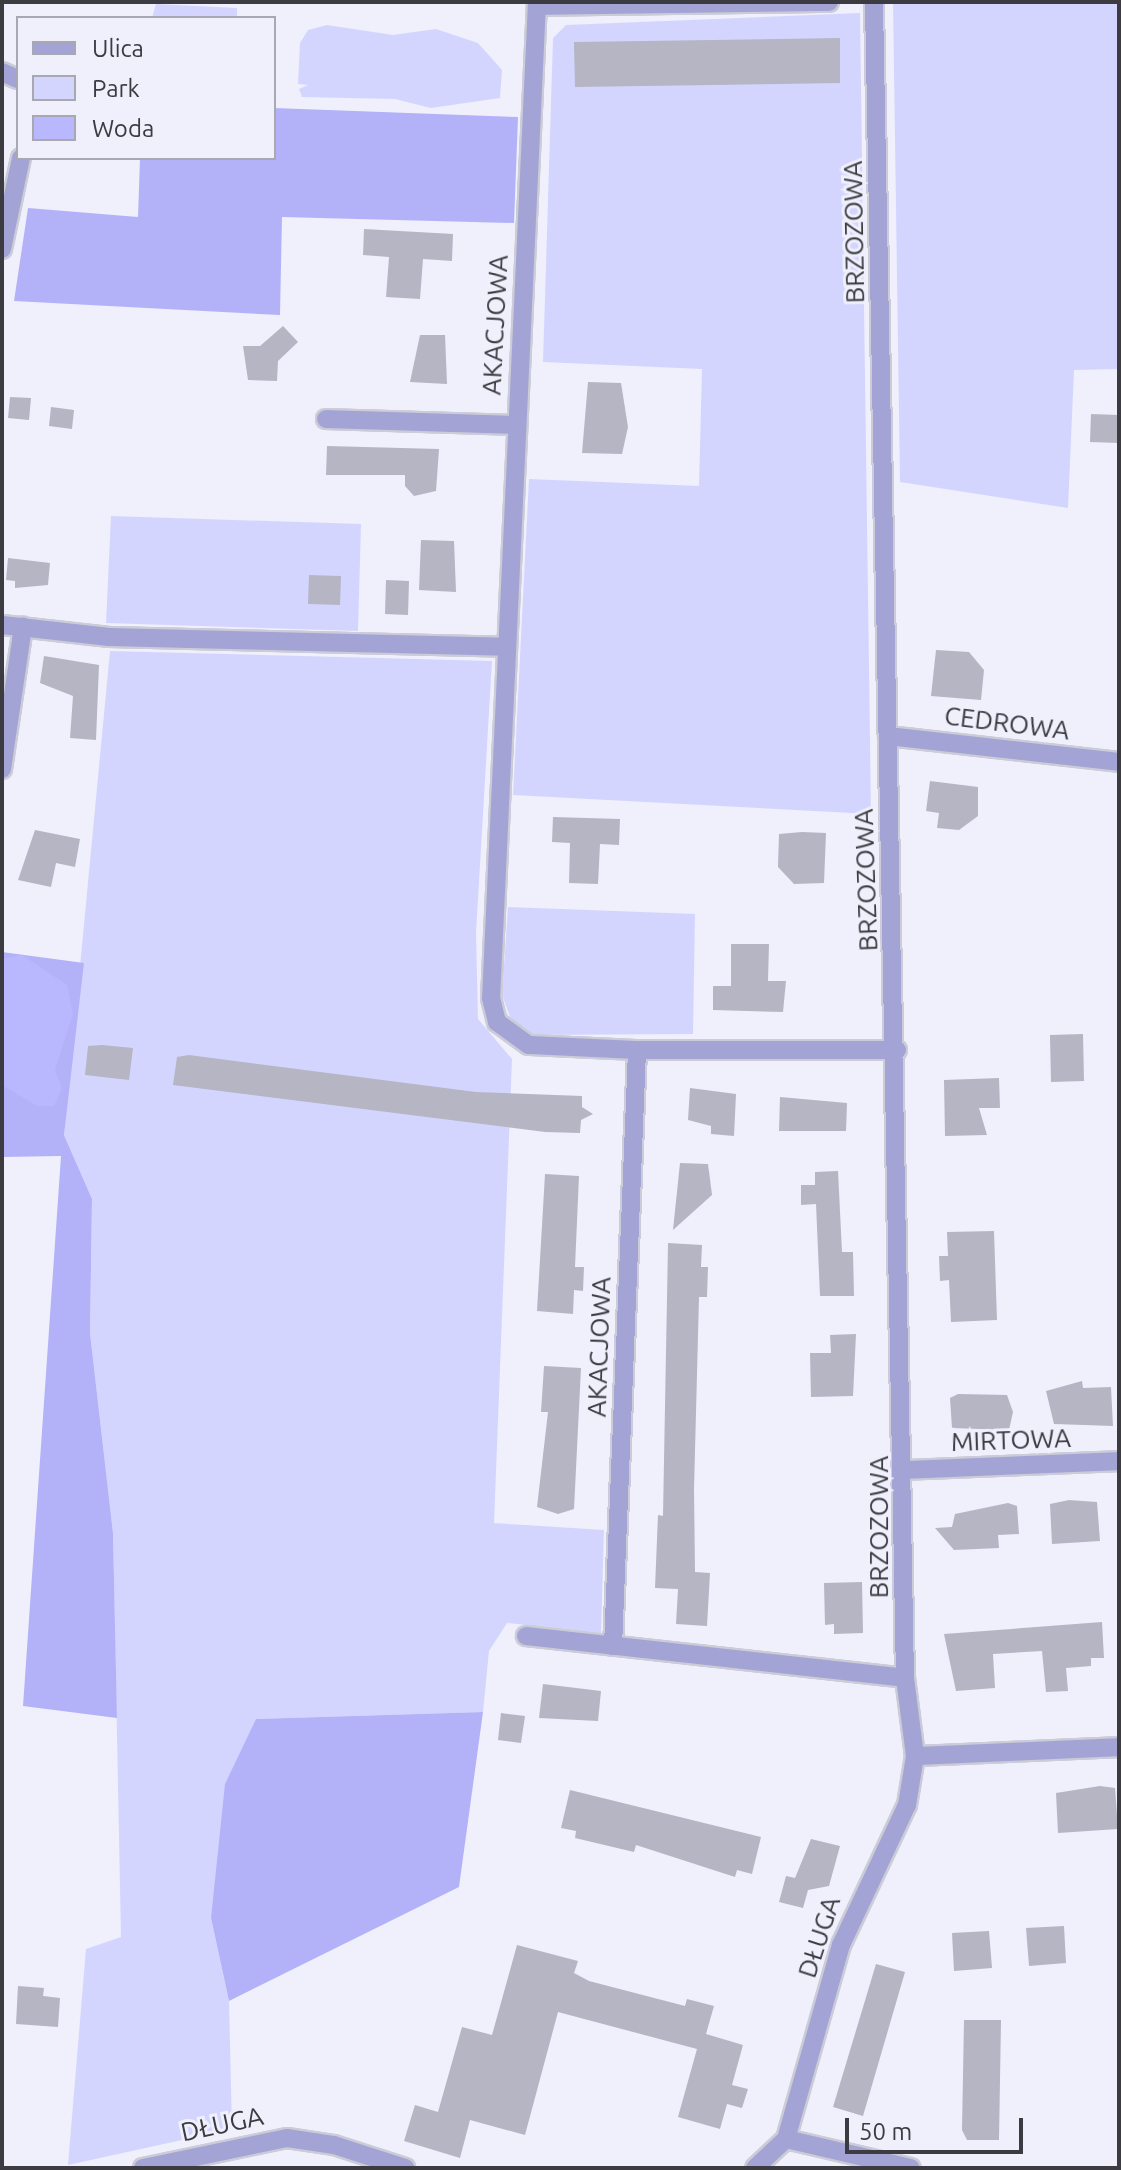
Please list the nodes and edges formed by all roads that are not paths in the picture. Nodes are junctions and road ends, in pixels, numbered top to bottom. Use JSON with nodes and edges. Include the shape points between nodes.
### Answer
{"nodes":[{"id":1,"x":829,"y":2,"type":"edge"},
{"id":2,"x":874,"y":2,"type":"edge"},
{"id":3,"x":696,"y":3,"type":"edge"},
{"id":4,"x":537,"y":4,"type":"edge"},
{"id":5,"x":21,"y":160,"type":"edge"},
{"id":6,"x":2,"y":249,"type":"edge"},
{"id":7,"x":326,"y":419,"type":"dead end"},
{"id":8,"x":516,"y":425,"type":"junction"},
{"id":9,"x":2,"y":625,"type":"edge"},
{"id":10,"x":23,"y":627,"type":"junction"},
{"id":11,"x":505,"y":647,"type":"junction"},
{"id":12,"x":888,"y":736,"type":"junction"},
{"id":13,"x":1119,"y":762,"type":"edge"},
{"id":14,"x":2,"y":769,"type":"edge"},
{"id":15,"x":637,"y":1050,"type":"junction"},
{"id":16,"x":897,"y":1050,"type":"junction"},
{"id":17,"x":1119,"y":1461,"type":"edge"},
{"id":18,"x":905,"y":1470,"type":"junction"},
{"id":19,"x":526,"y":1636,"type":"dead end"},
{"id":20,"x":613,"y":1646,"type":"junction"},
{"id":21,"x":905,"y":1678,"type":"junction"},
{"id":22,"x":1119,"y":1747,"type":"edge"},
{"id":23,"x":915,"y":1756,"type":"junction"},
{"id":24,"x":786,"y":2139,"type":"junction"},
{"id":25,"x":143,"y":2168,"type":"edge"},
{"id":26,"x":405,"y":2168,"type":"edge"},
{"id":27,"x":755,"y":2168,"type":"edge"},
{"id":28,"x":911,"y":2168,"type":"edge"}],
"edges":[{"from":1,"to":3,"type":"street","name":"AKACJOWA"},
{"from":2,"to":12,"type":"street","name":"BRZOZOWA"},
{"from":3,"to":4,"type":"street","name":"AKACJOWA"},
{"from":4,"to":8,"type":"street","name":"AKACJOWA"},
{"from":5,"to":6,"type":"street"},
{"from":7,"to":8,"type":"street"},
{"from":8,"to":11,"type":"street","name":"AKACJOWA"},
{"from":9,"to":10,"type":"street"},
{"from":10,"to":11,"type":"street","via":[[109,637]]},
{"from":10,"to":14,"type":"street"},
{"from":11,"to":15,"type":"street","name":"AKACJOWA","via":[[491,998],[497,1022],[529,1045]]},
{"from":12,"to":13,"type":"street","name":"CEDROWA"},
{"from":12,"to":16,"type":"street","name":"BRZOZOWA"},
{"from":15,"to":16,"type":"street","name":"AKACJOWA"},
{"from":15,"to":20,"type":"street","name":"AKACJOWA"},
{"from":16,"to":18,"type":"street","name":"BRZOZOWA"},
{"from":17,"to":18,"type":"street","name":"MIRTOWA"},
{"from":18,"to":21,"type":"street","name":"BRZOZOWA"},
{"from":19,"to":20,"type":"street"},
{"from":20,"to":21,"type":"street"},
{"from":21,"to":23,"type":"street","name":"BRZOZOWA"},
{"from":22,"to":23,"type":"street"},
{"from":23,"to":24,"type":"street","name":"DŁUGA","via":[[907,1805],[841,1945]]},
{"from":24,"to":27,"type":"street"},
{"from":24,"to":28,"type":"street"},
{"from":25,"to":26,"type":"street","name":"DŁUGA","via":[[287,2138],[334,2145]]}]}
